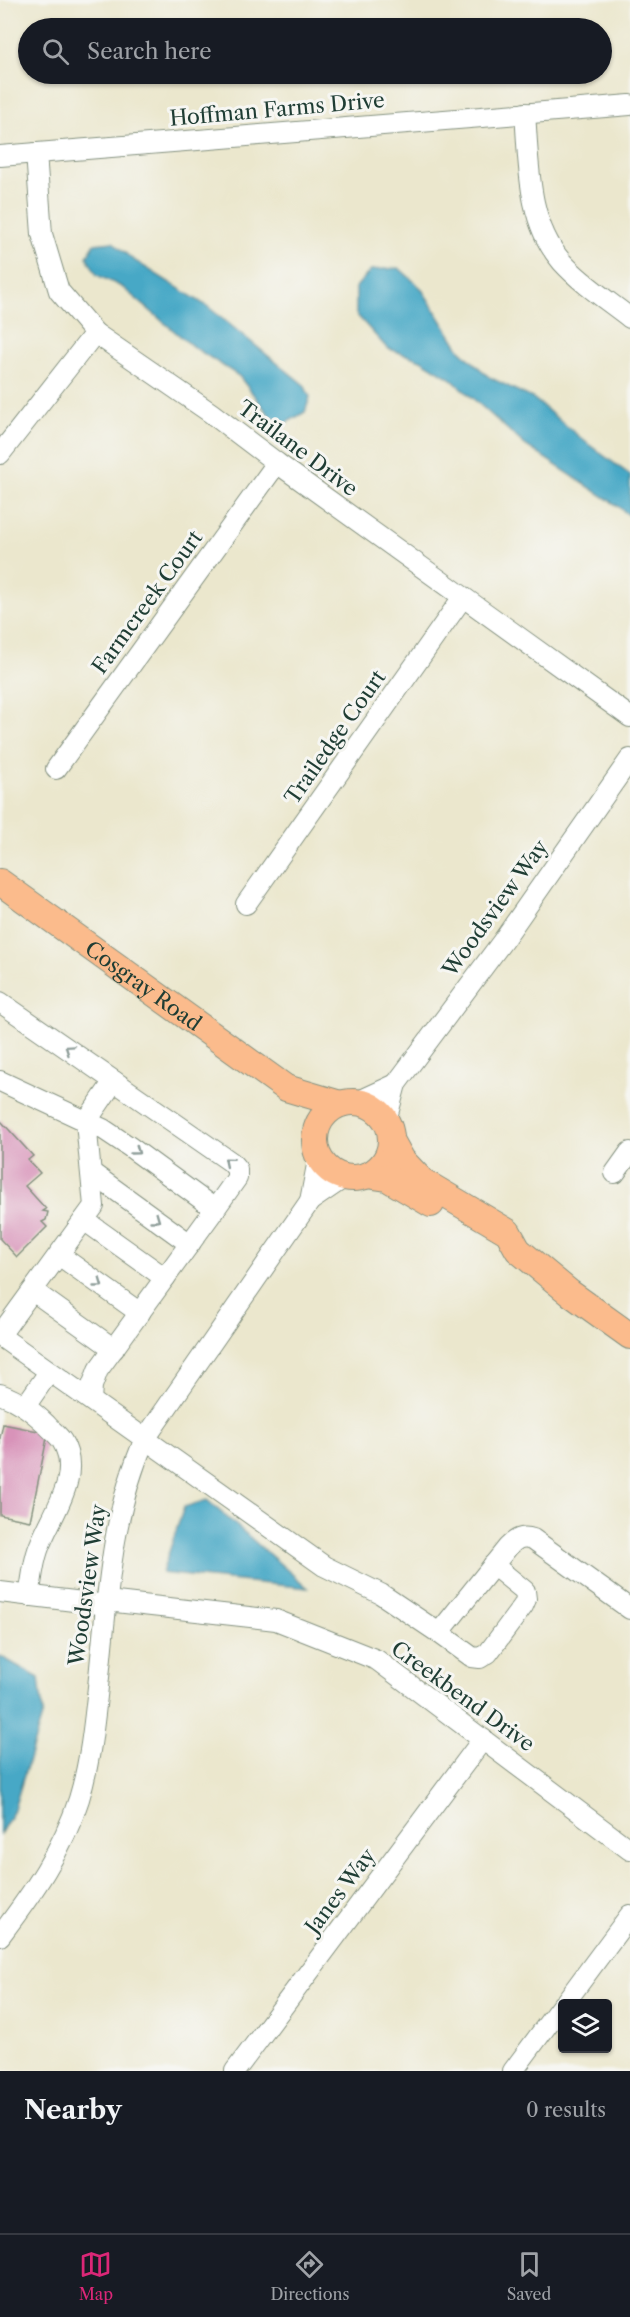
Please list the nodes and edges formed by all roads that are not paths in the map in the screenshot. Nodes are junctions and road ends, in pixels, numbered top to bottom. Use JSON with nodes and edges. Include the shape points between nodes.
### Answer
{"nodes":[{"id":1,"x":630,"y":105,"type":"edge"},
{"id":2,"x":525,"y":113,"type":"junction"},
{"id":3,"x":36,"y":153,"type":"junction"},
{"id":4,"x":0,"y":156,"type":"edge"},
{"id":5,"x":630,"y":318,"type":"edge"},
{"id":6,"x":95,"y":333,"type":"junction"},
{"id":7,"x":0,"y":454,"type":"edge"},
{"id":8,"x":276,"y":463,"type":"junction"},
{"id":9,"x":463,"y":597,"type":"junction"},
{"id":10,"x":630,"y":717,"type":"edge"},
{"id":11,"x":630,"y":759,"type":"edge"},
{"id":12,"x":56,"y":769,"type":"dead end"},
{"id":13,"x":0,"y":882,"type":"edge"},
{"id":14,"x":246,"y":904,"type":"dead end"},
{"id":15,"x":0,"y":1002,"type":"edge"},
{"id":16,"x":0,"y":1081,"type":"edge"},
{"id":17,"x":114,"y":1081,"type":"junction"},
{"id":18,"x":396,"y":1084,"type":"junction"},
{"id":19,"x":286,"y":1088,"type":"junction"},
{"id":20,"x":349,"y":1103,"type":"junction"},
{"id":21,"x":86,"y":1122,"type":"junction"},
{"id":22,"x":389,"y":1130,"type":"junction"},
{"id":23,"x":317,"y":1145,"type":"junction"},
{"id":24,"x":630,"y":1152,"type":"edge"},
{"id":25,"x":92,"y":1173,"type":"junction"},
{"id":26,"x":615,"y":1173,"type":"dead end"},
{"id":27,"x":356,"y":1176,"type":"junction"},
{"id":28,"x":310,"y":1201,"type":"junction"},
{"id":29,"x":216,"y":1209,"type":"junction"},
{"id":30,"x":84,"y":1220,"type":"junction"},
{"id":31,"x":190,"y":1244,"type":"junction"},
{"id":32,"x":518,"y":1250,"type":"junction"},
{"id":33,"x":59,"y":1255,"type":"junction"},
{"id":34,"x":165,"y":1278,"type":"junction"},
{"id":35,"x":33,"y":1291,"type":"junction"},
{"id":36,"x":140,"y":1313,"type":"junction"},
{"id":37,"x":0,"y":1335,"type":"edge"},
{"id":38,"x":630,"y":1336,"type":"edge"},
{"id":39,"x":114,"y":1349,"type":"junction"},
{"id":40,"x":49,"y":1372,"type":"junction"},
{"id":41,"x":0,"y":1394,"type":"edge"},
{"id":42,"x":91,"y":1400,"type":"junction"},
{"id":43,"x":26,"y":1405,"type":"junction"},
{"id":44,"x":145,"y":1439,"type":"junction"},
{"id":45,"x":494,"y":1565,"type":"junction"},
{"id":46,"x":0,"y":1592,"type":"edge"},
{"id":47,"x":28,"y":1596,"type":"junction"},
{"id":48,"x":107,"y":1603,"type":"junction"},
{"id":49,"x":630,"y":1609,"type":"edge"},
{"id":50,"x":440,"y":1633,"type":"junction"},
{"id":51,"x":483,"y":1740,"type":"junction"},
{"id":52,"x":630,"y":1850,"type":"edge"},
{"id":53,"x":630,"y":1915,"type":"edge"},
{"id":54,"x":0,"y":1936,"type":"edge"},
{"id":55,"x":567,"y":1999,"type":"edge"},
{"id":56,"x":558,"y":2012,"type":"edge"},
{"id":57,"x":522,"y":2068,"type":"edge"},
{"id":58,"x":235,"y":2071,"type":"edge"}],
"edges":[{"from":1,"to":2,"type":"street","name":"Hoffman Farms Drive"},
{"from":2,"to":3,"type":"street","name":"Hoffman Farms Drive"},
{"from":2,"to":5,"type":"street","via":[[539,225],[561,261]]},
{"from":3,"to":4,"type":"street","name":"Hoffman Farms Drive"},
{"from":3,"to":6,"type":"street","name":"Trailane Drive","via":[[42,234],[60,291]]},
{"from":6,"to":7,"type":"street"},
{"from":6,"to":8,"type":"street","name":"Trailane Drive"},
{"from":8,"to":9,"type":"street","name":"Trailane Drive"},
{"from":8,"to":12,"type":"street","name":"Farmcreek Court"},
{"from":9,"to":10,"type":"street","name":"Trailane Drive"},
{"from":9,"to":14,"type":"street","name":"Trailedge Court"},
{"from":11,"to":18,"type":"street","name":"Woodsview Way","via":[[502,942]]},
{"from":13,"to":19,"type":"main road","name":"Cosgray Road"},
{"from":17,"to":15,"type":"street","one_way":true},
{"from":16,"to":21,"type":"street"},
{"from":17,"to":21,"type":"street"},
{"from":29,"to":17,"type":"street","one_way":true,"via":[[237,1178],[237,1169]]},
{"from":18,"to":20,"type":"street","name":"Woodsview Way"},
{"from":18,"to":22,"type":"street","name":"Woodsview Way"},
{"from":19,"to":20,"type":"main road","name":"Cosgray Road"},
{"from":19,"to":23,"type":"main road","name":"Cosgray Road"},
{"from":20,"to":22,"type":"main road","via":[[374,1108]]},
{"from":20,"to":23,"type":"main road","via":[[323,1116]]},
{"from":21,"to":25,"type":"street"},
{"from":21,"to":29,"type":"street","one_way":true,"via":[[130,1147]]},
{"from":22,"to":27,"type":"main road","via":[[386,1158],[381,1165]]},
{"from":22,"to":32,"type":"main road","via":[[402,1160],[422,1181],[508,1232]]},
{"from":23,"to":27,"type":"main road","via":[[325,1165],[334,1172]]},
{"from":23,"to":28,"type":"street","name":"Woodsview Way"},
{"from":24,"to":26,"type":"street"},
{"from":25,"to":30,"type":"street","via":[[94,1206]]},
{"from":25,"to":31,"type":"street","one_way":true},
{"from":27,"to":28,"type":"street","name":"Woodsview Way"},
{"from":27,"to":32,"type":"main road","via":[[387,1178],[498,1244]]},
{"from":28,"to":44,"type":"street","name":"Woodsview Way"},
{"from":29,"to":31,"type":"street"},
{"from":30,"to":33,"type":"street"},
{"from":30,"to":34,"type":"street"},
{"from":31,"to":34,"type":"street"},
{"from":32,"to":38,"type":"main road"},
{"from":33,"to":35,"type":"street"},
{"from":33,"to":36,"type":"street","one_way":true},
{"from":34,"to":36,"type":"street"},
{"from":35,"to":37,"type":"street"},
{"from":35,"to":39,"type":"street"},
{"from":36,"to":39,"type":"street"},
{"from":37,"to":40,"type":"street"},
{"from":39,"to":42,"type":"street","via":[[98,1370]]},
{"from":40,"to":42,"type":"street"},
{"from":40,"to":43,"type":"street"},
{"from":41,"to":43,"type":"street"},
{"from":42,"to":44,"type":"street"},
{"from":43,"to":47,"type":"street","via":[[62,1441],[68,1457],[59,1506],[38,1551]]},
{"from":44,"to":48,"type":"street","name":"Woodsview Way","via":[[123,1498]]},
{"from":44,"to":50,"type":"street","via":[[324,1566],[381,1594]]},
{"from":45,"to":49,"type":"street","via":[[517,1538],[526,1536]]},
{"from":45,"to":50,"type":"street"},
{"from":45,"to":50,"type":"street","via":[[525,1591],[526,1599],[488,1653],[472,1657]]},
{"from":46,"to":47,"type":"street","name":"Creekbend Drive"},
{"from":47,"to":48,"type":"street","name":"Creekbend Drive"},
{"from":48,"to":51,"type":"street","name":"Creekbend Drive","via":[[276,1620],[377,1660]]},
{"from":48,"to":54,"type":"street","name":"Woodsview Way","via":[[93,1731],[79,1799],[57,1853]]},
{"from":51,"to":52,"type":"street","name":"Creekbend Drive"},
{"from":51,"to":58,"type":"street","name":"Janes Way"},
{"from":53,"to":55,"type":"street"},
{"from":56,"to":57,"type":"street"}]}
